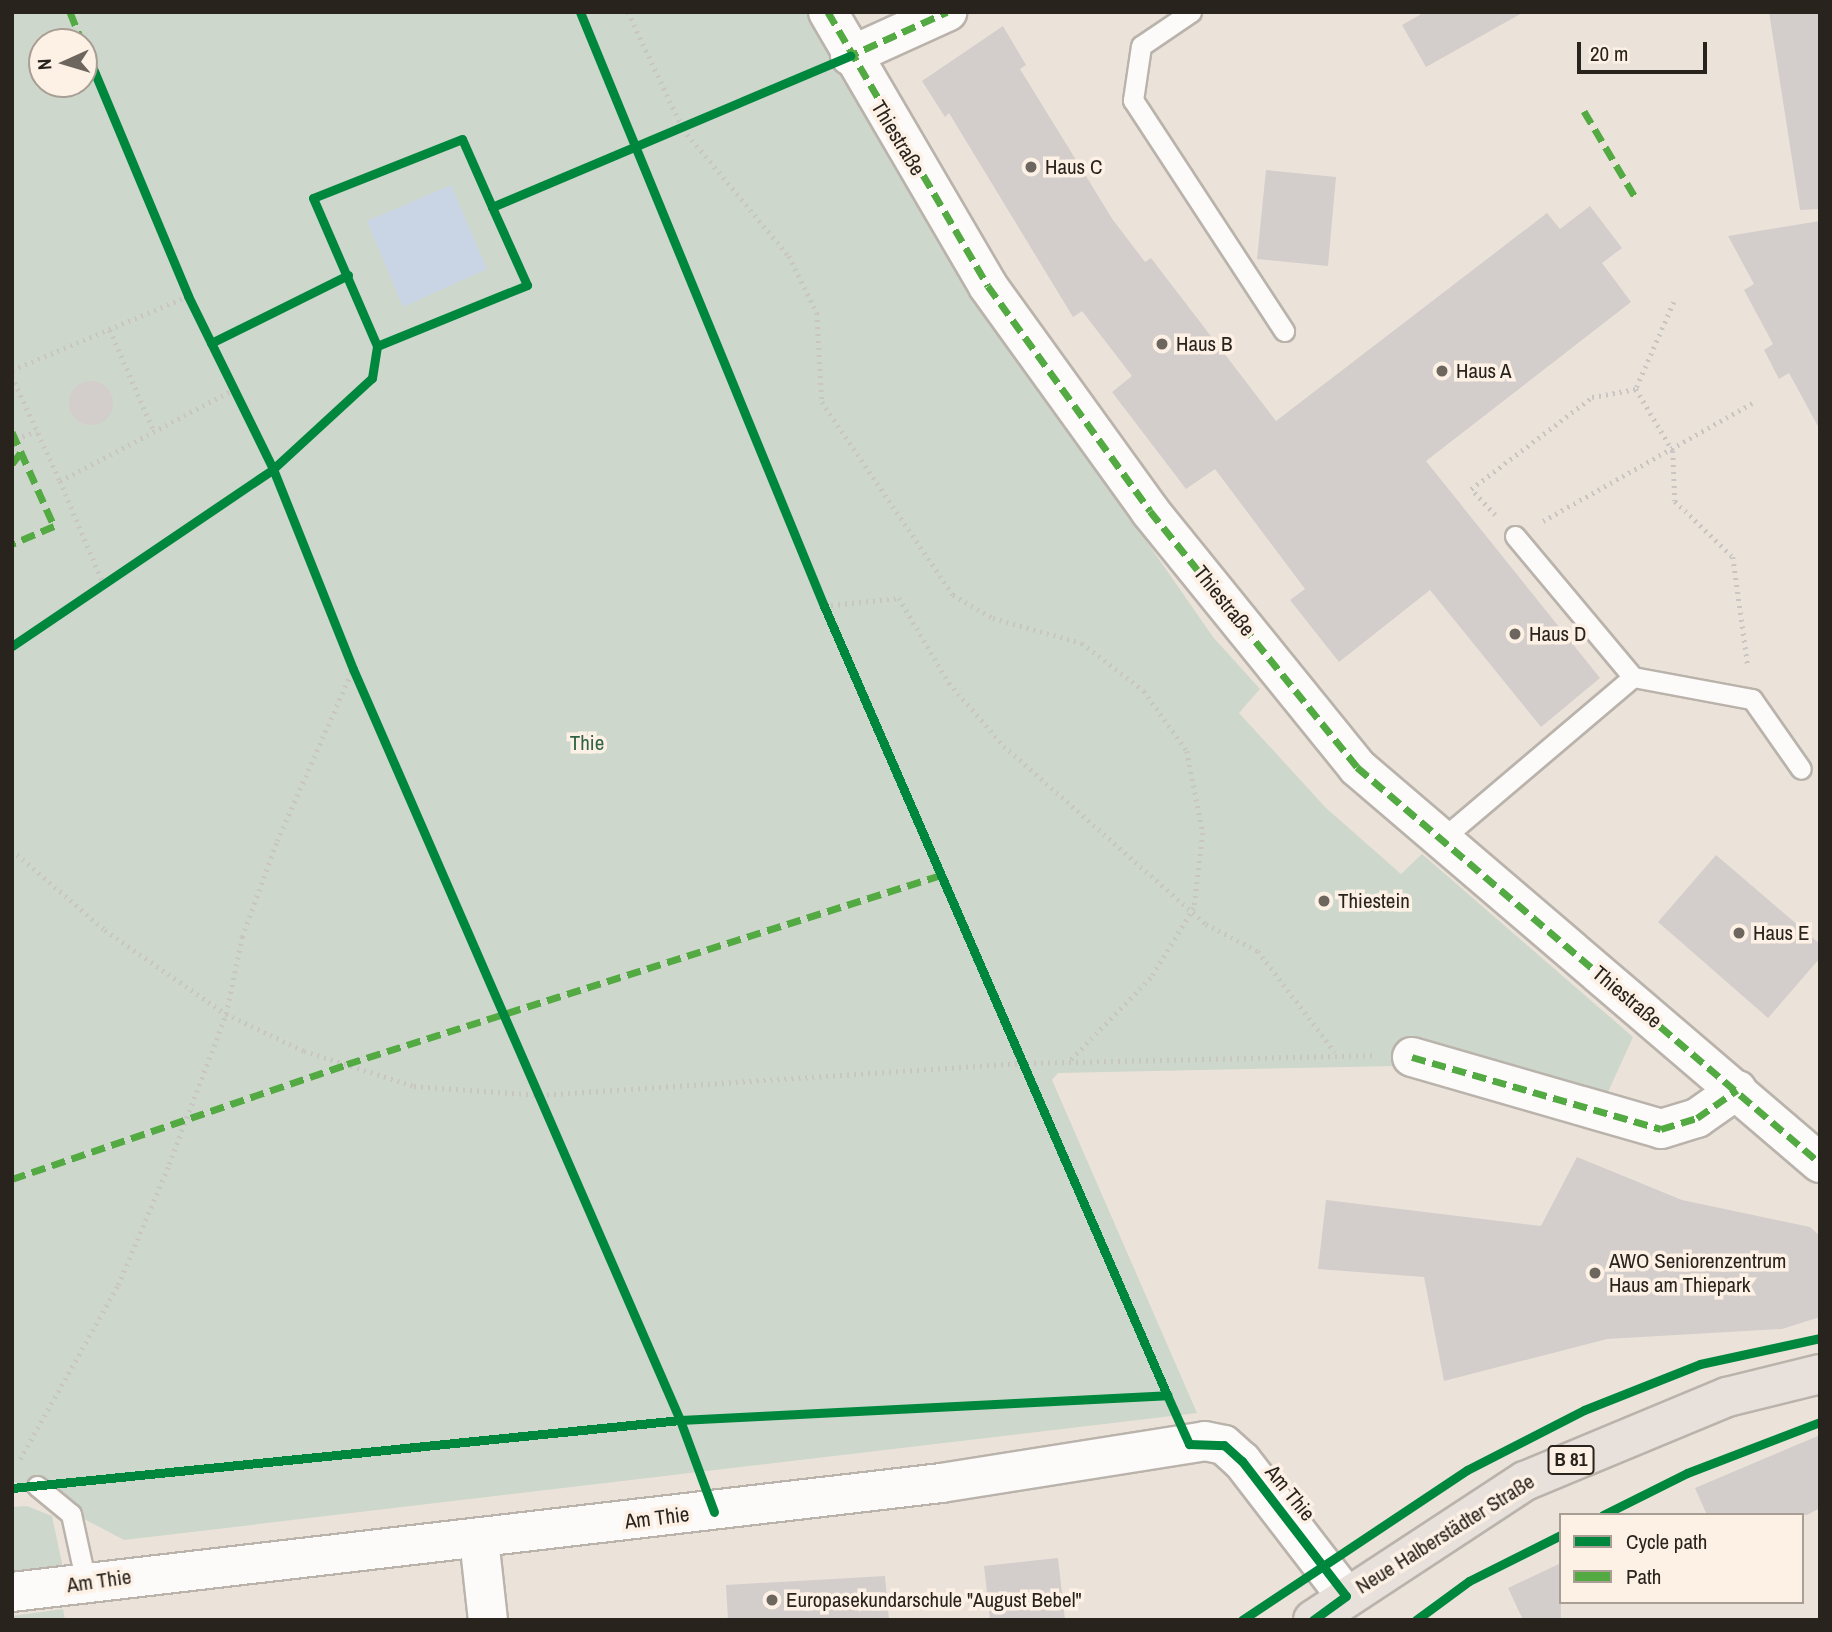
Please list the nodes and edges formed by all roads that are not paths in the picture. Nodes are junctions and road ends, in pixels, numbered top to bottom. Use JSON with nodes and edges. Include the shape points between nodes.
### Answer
{"nodes":[{"id":1,"x":828,"y":12,"type":"edge"},
{"id":2,"x":947,"y":12,"type":"edge"},
{"id":3,"x":1191,"y":12,"type":"edge"},
{"id":4,"x":850,"y":56,"type":"junction"},
{"id":5,"x":1284,"y":331,"type":"dead end"},
{"id":6,"x":1515,"y":536,"type":"road end"},
{"id":7,"x":1633,"y":677,"type":"junction"},
{"id":8,"x":1801,"y":769,"type":"dead end"},
{"id":9,"x":1442,"y":839,"type":"junction"},
{"id":10,"x":1412,"y":1057,"type":"road end"},
{"id":11,"x":1737,"y":1090,"type":"junction"},
{"id":12,"x":1820,"y":1163,"type":"edge"},
{"id":13,"x":1820,"y":1374,"type":"edge"},
{"id":14,"x":37,"y":1486,"type":"dead end"},
{"id":15,"x":479,"y":1539,"type":"junction"},
{"id":16,"x":86,"y":1583,"type":"junction"},
{"id":17,"x":12,"y":1592,"type":"edge"},
{"id":18,"x":1346,"y":1596,"type":"junction"},
{"id":19,"x":488,"y":1620,"type":"edge"},
{"id":20,"x":1313,"y":1620,"type":"edge"}],
"edges":[{"from":1,"to":4,"type":"street","name":"Thiestraße"},
{"from":2,"to":4,"type":"street"},
{"from":3,"to":5,"type":"lane","via":[[1141,46],[1133,100]]},
{"from":4,"to":9,"type":"street","name":"Thiestraße","via":[[988,286],[1150,511],[1357,767]]},
{"from":6,"to":7,"type":"lane"},
{"from":7,"to":8,"type":"lane","via":[[1752,699]]},
{"from":7,"to":9,"type":"lane"},
{"from":9,"to":11,"type":"street","name":"Thiestraße"},
{"from":10,"to":11,"type":"street","via":[[1661,1129],[1697,1118]]},
{"from":11,"to":12,"type":"street","name":"Thiestraße"},
{"from":13,"to":18,"type":"main road","name":"Neue Halberstädter Straße","number":"B 81","via":[[1727,1397],[1525,1481]]},
{"from":14,"to":16,"type":"lane","via":[[71,1514]]},
{"from":15,"to":16,"type":"street","name":"Am Thie"},
{"from":15,"to":18,"type":"street","name":"Am Thie","via":[[941,1483],[1205,1441],[1224,1445],[1242,1461]]},
{"from":15,"to":19,"type":"street"},
{"from":16,"to":17,"type":"street","name":"Am Thie"},
{"from":18,"to":20,"type":"main road","name":"Neue Halberstädter Straße","number":"B 81"}]}
